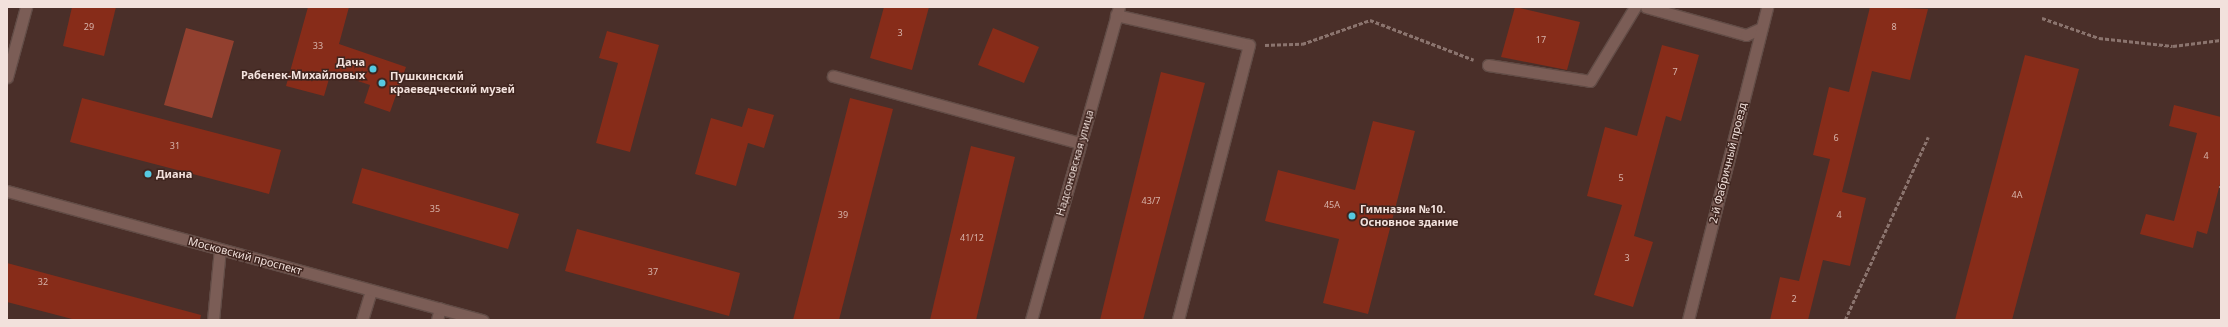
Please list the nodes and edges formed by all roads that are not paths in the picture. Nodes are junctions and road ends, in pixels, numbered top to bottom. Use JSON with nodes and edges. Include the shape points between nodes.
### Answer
{"nodes":[{"id":1,"x":26,"y":7,"type":"edge"},
{"id":2,"x":1636,"y":7,"type":"edge"},
{"id":3,"x":1646,"y":7,"type":"edge"},
{"id":4,"x":1767,"y":7,"type":"edge"},
{"id":5,"x":1117,"y":11,"type":"edge"},
{"id":6,"x":1762,"y":28,"type":"junction"},
{"id":7,"x":12,"y":39,"type":"edge"},
{"id":8,"x":1488,"y":65,"type":"road end"},
{"id":9,"x":833,"y":76,"type":"dead end"},
{"id":10,"x":7,"y":77,"type":"edge"},
{"id":11,"x":1080,"y":143,"type":"junction"},
{"id":12,"x":7,"y":191,"type":"edge"},
{"id":13,"x":220,"y":249,"type":"junction"},
{"id":14,"x":371,"y":290,"type":"junction"},
{"id":15,"x":440,"y":308,"type":"junction"},
{"id":16,"x":213,"y":320,"type":"edge"},
{"id":17,"x":362,"y":320,"type":"edge"},
{"id":18,"x":437,"y":320,"type":"edge"},
{"id":19,"x":483,"y":320,"type":"edge"},
{"id":20,"x":1031,"y":320,"type":"edge"},
{"id":21,"x":1178,"y":320,"type":"edge"},
{"id":22,"x":1688,"y":320,"type":"edge"}],
"edges":[{"from":1,"to":7,"type":"street"},
{"from":2,"to":8,"type":"street","via":[[1590,81]]},
{"from":3,"to":6,"type":"street","via":[[1746,35]]},
{"from":4,"to":6,"type":"street","name":"2-й Фабричный проезд"},
{"from":5,"to":11,"type":"street","name":"Надсоновская улица"},
{"from":5,"to":21,"type":"street","via":[[1249,45]]},
{"from":6,"to":22,"type":"street","name":"2-й Фабричный проезд"},
{"from":7,"to":10,"type":"street"},
{"from":9,"to":11,"type":"street"},
{"from":11,"to":20,"type":"street","name":"Надсоновская улица"},
{"from":12,"to":13,"type":"street","name":"Московский проспект"},
{"from":13,"to":14,"type":"street","name":"Московский проспект"},
{"from":13,"to":16,"type":"street"},
{"from":14,"to":15,"type":"street","name":"Московский проспект"},
{"from":14,"to":17,"type":"street"},
{"from":15,"to":18,"type":"street"},
{"from":15,"to":19,"type":"street","name":"Московский проспект"}]}
